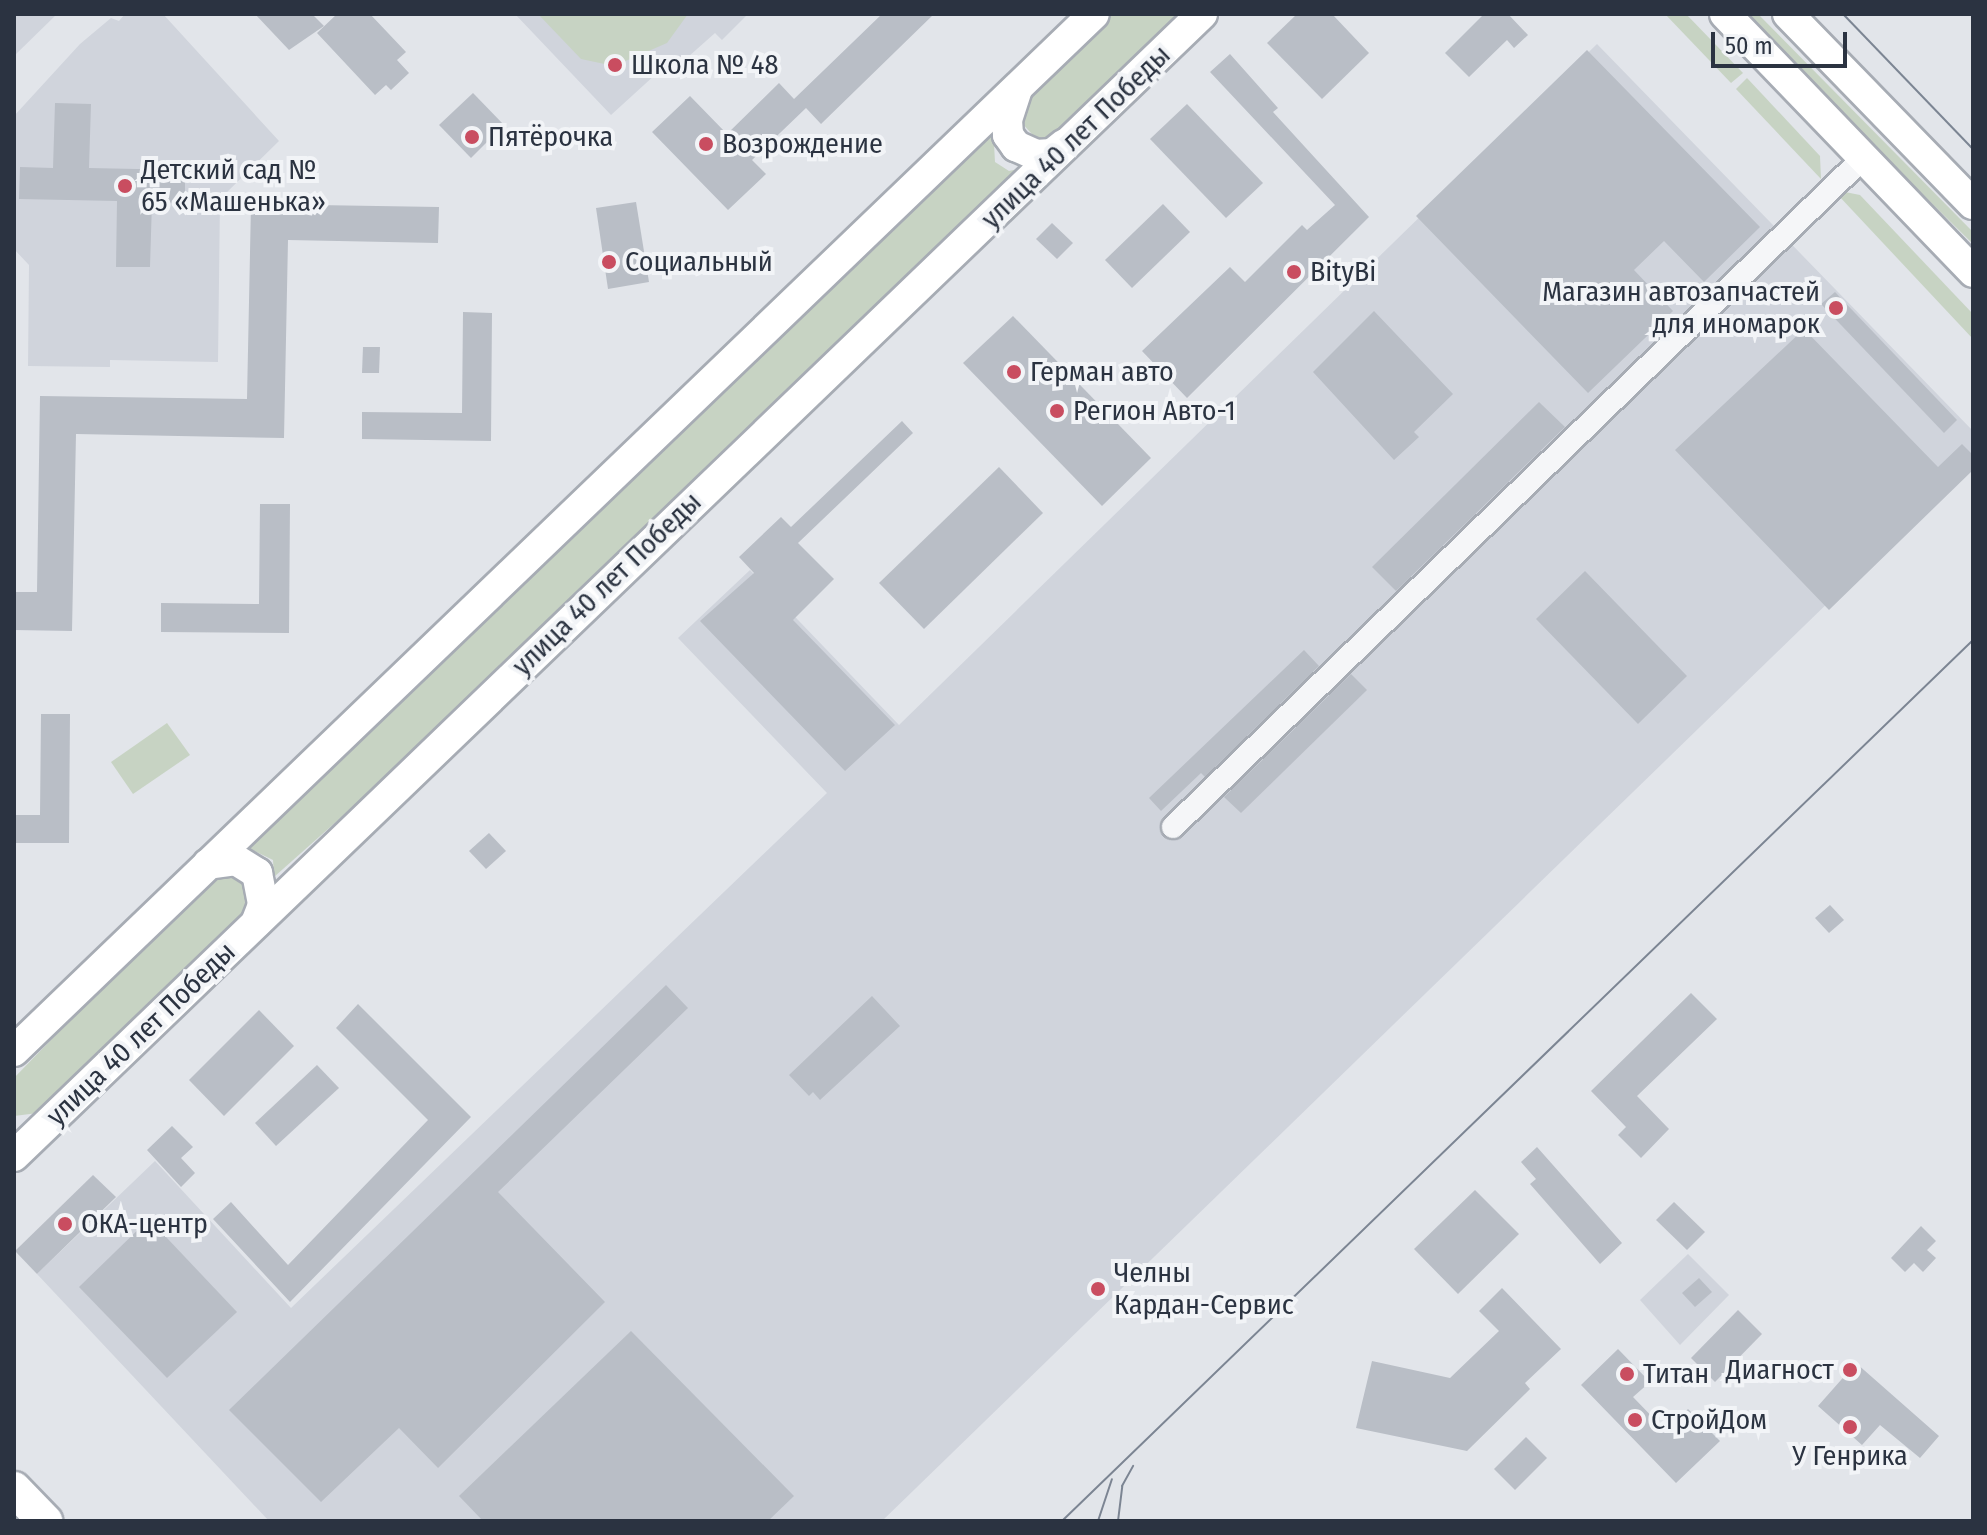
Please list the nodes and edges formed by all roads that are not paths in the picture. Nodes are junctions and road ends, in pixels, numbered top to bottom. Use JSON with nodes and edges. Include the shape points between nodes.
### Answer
{"nodes":[{"id":1,"x":1094,"y":14,"type":"edge"},
{"id":2,"x":1202,"y":14,"type":"edge"},
{"id":3,"x":1725,"y":14,"type":"edge"},
{"id":4,"x":1788,"y":14,"type":"edge"},
{"id":5,"x":1018,"y":87,"type":"junction"},
{"id":6,"x":1076,"y":137,"type":"junction"},
{"id":7,"x":1863,"y":158,"type":"junction"},
{"id":8,"x":1973,"y":204,"type":"edge"},
{"id":9,"x":1967,"y":262,"type":"edge"},
{"id":10,"x":1173,"y":827,"type":"dead end"},
{"id":11,"x":208,"y":864,"type":"junction"},
{"id":12,"x":256,"y":923,"type":"junction"},
{"id":13,"x":14,"y":1051,"type":"edge"},
{"id":14,"x":59,"y":1112,"type":"junction"},
{"id":15,"x":14,"y":1129,"type":"edge"},
{"id":16,"x":14,"y":1156,"type":"edge"},
{"id":17,"x":14,"y":1489,"type":"edge"},
{"id":18,"x":45,"y":1521,"type":"edge"}],
"edges":[{"from":1,"to":5,"type":"street"},
{"from":2,"to":6,"type":"street","name":"улица 40 лет Победы"},
{"from":3,"to":7,"type":"street"},
{"from":4,"to":8,"type":"street"},
{"from":5,"to":6,"type":"street","via":[[1007,120],[1016,146],[1036,155],[1052,154]]},
{"from":5,"to":11,"type":"street"},
{"from":6,"to":12,"type":"street","name":"улица 40 лет Победы"},
{"from":7,"to":9,"type":"street"},
{"from":7,"to":10,"type":"street"},
{"from":11,"to":12,"type":"street","via":[[236,860],[257,873],[263,905]]},
{"from":11,"to":13,"type":"street"},
{"from":12,"to":14,"type":"street","name":"улица 40 лет Победы"},
{"from":14,"to":15,"type":"street","via":[[29,1128]]},
{"from":14,"to":16,"type":"street","name":"улица 40 лет Победы"},
{"from":17,"to":18,"type":"main road"}]}
